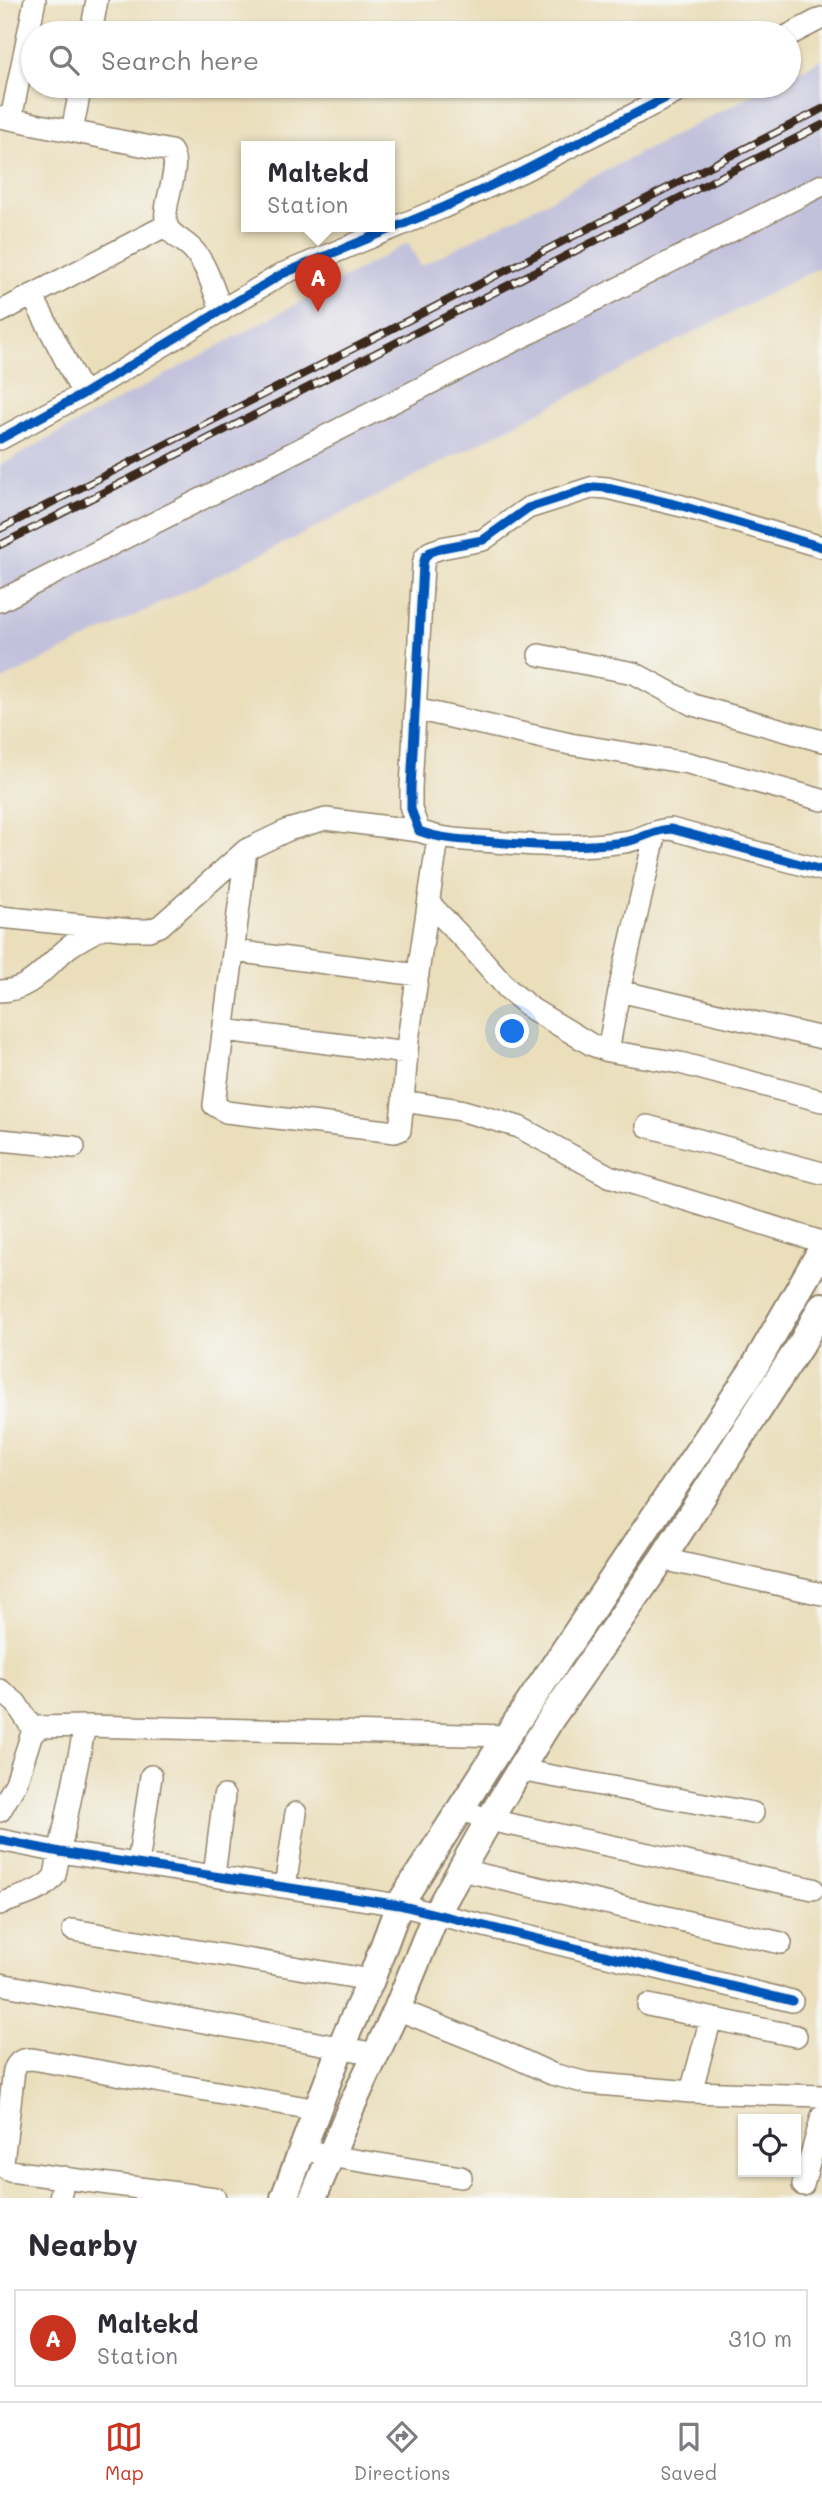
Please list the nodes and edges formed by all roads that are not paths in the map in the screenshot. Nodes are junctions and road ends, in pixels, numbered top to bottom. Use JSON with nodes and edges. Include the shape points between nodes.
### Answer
{"nodes":[{"id":1,"x":35,"y":0,"type":"edge"},
{"id":2,"x":97,"y":0,"type":"edge"},
{"id":3,"x":822,"y":18,"type":"edge"},
{"id":4,"x":30,"y":21,"type":"edge"},
{"id":5,"x":93,"y":21,"type":"edge"},
{"id":6,"x":801,"y":29,"type":"edge"},
{"id":7,"x":21,"y":57,"type":"edge"},
{"id":8,"x":79,"y":98,"type":"edge"},
{"id":9,"x":666,"y":98,"type":"edge"},
{"id":10,"x":6,"y":118,"type":"edge"},
{"id":11,"x":72,"y":131,"type":"junction"},
{"id":12,"x":822,"y":185,"type":"edge"},
{"id":13,"x":167,"y":225,"type":"junction"},
{"id":14,"x":395,"y":227,"type":"edge"},
{"id":15,"x":384,"y":232,"type":"edge"},
{"id":16,"x":32,"y":295,"type":"junction"},
{"id":17,"x":222,"y":311,"type":"junction"},
{"id":18,"x":0,"y":312,"type":"edge"},
{"id":19,"x":83,"y":394,"type":"junction"},
{"id":20,"x":0,"y":439,"type":"edge"},
{"id":21,"x":822,"y":547,"type":"edge"},
{"id":22,"x":0,"y":601,"type":"edge"},
{"id":23,"x":539,"y":655,"type":"dead end"},
{"id":24,"x":415,"y":709,"type":"junction"},
{"id":25,"x":822,"y":741,"type":"edge"},
{"id":26,"x":822,"y":800,"type":"edge"},
{"id":27,"x":656,"y":832,"type":"junction"},
{"id":28,"x":428,"y":834,"type":"junction"},
{"id":29,"x":246,"y":850,"type":"junction"},
{"id":30,"x":822,"y":870,"type":"edge"},
{"id":31,"x":429,"y":903,"type":"junction"},
{"id":32,"x":0,"y":917,"type":"edge"},
{"id":33,"x":104,"y":927,"type":"junction"},
{"id":34,"x":234,"y":951,"type":"junction"},
{"id":35,"x":418,"y":975,"type":"junction"},
{"id":36,"x":0,"y":991,"type":"edge"},
{"id":37,"x":619,"y":991,"type":"junction"},
{"id":38,"x":224,"y":1030,"type":"junction"},
{"id":39,"x":822,"y":1038,"type":"edge"},
{"id":40,"x":608,"y":1051,"type":"junction"},
{"id":41,"x":407,"y":1053,"type":"junction"},
{"id":42,"x":403,"y":1101,"type":"junction"},
{"id":43,"x":822,"y":1101,"type":"edge"},
{"id":44,"x":648,"y":1126,"type":"dead end"},
{"id":45,"x":0,"y":1140,"type":"edge"},
{"id":46,"x":74,"y":1147,"type":"dead end"},
{"id":47,"x":822,"y":1173,"type":"edge"},
{"id":48,"x":822,"y":1242,"type":"edge"},
{"id":49,"x":822,"y":1249,"type":"edge"},
{"id":50,"x":822,"y":1306,"type":"edge"},
{"id":51,"x":662,"y":1559,"type":"junction"},
{"id":52,"x":822,"y":1594,"type":"edge"},
{"id":53,"x":0,"y":1690,"type":"edge"},
{"id":54,"x":85,"y":1726,"type":"junction"},
{"id":55,"x":34,"y":1731,"type":"junction"},
{"id":56,"x":507,"y":1736,"type":"junction"},
{"id":57,"x":519,"y":1770,"type":"junction"},
{"id":58,"x":151,"y":1776,"type":"dead end"},
{"id":59,"x":224,"y":1796,"type":"dead end"},
{"id":60,"x":462,"y":1810,"type":"junction"},
{"id":61,"x":0,"y":1811,"type":"edge"},
{"id":62,"x":296,"y":1813,"type":"dead end"},
{"id":63,"x":753,"y":1813,"type":"dead end"},
{"id":64,"x":489,"y":1820,"type":"junction"},
{"id":65,"x":0,"y":1840,"type":"edge"},
{"id":66,"x":60,"y":1852,"type":"junction"},
{"id":67,"x":138,"y":1864,"type":"junction"},
{"id":68,"x":461,"y":1870,"type":"junction"},
{"id":69,"x":214,"y":1876,"type":"junction"},
{"id":70,"x":285,"y":1887,"type":"junction"},
{"id":71,"x":813,"y":1889,"type":"dead end"},
{"id":72,"x":0,"y":1904,"type":"edge"},
{"id":73,"x":399,"y":1905,"type":"junction"},
{"id":74,"x":436,"y":1914,"type":"junction"},
{"id":75,"x":73,"y":1930,"type":"dead end"},
{"id":76,"x":781,"y":1943,"type":"dead end"},
{"id":77,"x":371,"y":1980,"type":"junction"},
{"id":78,"x":0,"y":1984,"type":"edge"},
{"id":79,"x":792,"y":2001,"type":"dead end"},
{"id":80,"x":648,"y":2005,"type":"dead end"},
{"id":81,"x":397,"y":2009,"type":"junction"},
{"id":82,"x":711,"y":2018,"type":"junction"},
{"id":83,"x":796,"y":2036,"type":"dead end"},
{"id":84,"x":341,"y":2046,"type":"junction"},
{"id":85,"x":376,"y":2053,"type":"junction"},
{"id":86,"x":691,"y":2092,"type":"junction"},
{"id":87,"x":822,"y":2096,"type":"edge"},
{"id":88,"x":318,"y":2110,"type":"junction"},
{"id":89,"x":822,"y":2116,"type":"edge"},
{"id":90,"x":304,"y":2148,"type":"junction"},
{"id":91,"x":329,"y":2155,"type":"junction"},
{"id":92,"x":461,"y":2177,"type":"dead end"},
{"id":93,"x":803,"y":2185,"type":"dead end"},
{"id":94,"x":62,"y":2188,"type":"edge"},
{"id":95,"x":143,"y":2192,"type":"edge"},
{"id":96,"x":215,"y":2198,"type":"edge"},
{"id":97,"x":284,"y":2198,"type":"edge"},
{"id":98,"x":313,"y":2198,"type":"edge"}],
"edges":[{"from":1,"to":4,"type":"street"},
{"from":2,"to":5,"type":"street"},
{"from":3,"to":6,"type":"street"},
{"from":7,"to":10,"type":"street"},
{"from":8,"to":11,"type":"street"},
{"from":9,"to":14,"type":"street","via":[[523,171]]},
{"from":10,"to":11,"type":"street"},
{"from":11,"to":13,"type":"street","via":[[171,151],[175,159]]},
{"from":12,"to":22,"type":"street"},
{"from":13,"to":16,"type":"street"},
{"from":13,"to":17,"type":"street","via":[[196,252]]},
{"from":15,"to":17,"type":"street","via":[[282,274]]},
{"from":16,"to":18,"type":"street"},
{"from":16,"to":19,"type":"street"},
{"from":17,"to":19,"type":"street"},
{"from":19,"to":20,"type":"street"},
{"from":21,"to":24,"type":"street","via":[[607,488],[594,487],[528,508],[483,540],[441,548],[425,557]]},
{"from":23,"to":25,"type":"street","via":[[634,673],[693,705]]},
{"from":24,"to":26,"type":"street","via":[[570,744],[688,763]]},
{"from":24,"to":28,"type":"street","via":[[411,809]]},
{"from":27,"to":28,"type":"street","via":[[631,842],[590,846]]},
{"from":27,"to":30,"type":"street","via":[[671,829]]},
{"from":27,"to":37,"type":"street"},
{"from":28,"to":29,"type":"street","via":[[326,819]]},
{"from":28,"to":31,"type":"street"},
{"from":29,"to":33,"type":"street","via":[[160,926]]},
{"from":29,"to":34,"type":"street"},
{"from":31,"to":35,"type":"street"},
{"from":31,"to":40,"type":"street","via":[[531,1009]]},
{"from":32,"to":33,"type":"street"},
{"from":33,"to":36,"type":"street","via":[[69,947],[32,981]]},
{"from":34,"to":35,"type":"street"},
{"from":34,"to":38,"type":"street"},
{"from":35,"to":41,"type":"street"},
{"from":37,"to":39,"type":"street"},
{"from":37,"to":40,"type":"street"},
{"from":38,"to":41,"type":"street"},
{"from":38,"to":42,"type":"street","via":[[214,1100],[218,1109],[394,1132],[400,1130]]},
{"from":40,"to":43,"type":"street","via":[[671,1061]]},
{"from":41,"to":42,"type":"street"},
{"from":42,"to":48,"type":"street","via":[[460,1110],[519,1127],[609,1176]]},
{"from":44,"to":47,"type":"street"},
{"from":45,"to":46,"type":"street"},
{"from":49,"to":56,"type":"main road","via":[[752,1371]]},
{"from":50,"to":51,"type":"main road"},
{"from":51,"to":52,"type":"street"},
{"from":51,"to":57,"type":"main road"},
{"from":53,"to":55,"type":"street","via":[[16,1703]]},
{"from":54,"to":55,"type":"street","via":[[48,1726]]},
{"from":54,"to":56,"type":"street"},
{"from":54,"to":66,"type":"street"},
{"from":55,"to":61,"type":"street","via":[[16,1783]]},
{"from":56,"to":60,"type":"main road"},
{"from":57,"to":63,"type":"street"},
{"from":57,"to":64,"type":"main road"},
{"from":58,"to":67,"type":"street"},
{"from":59,"to":69,"type":"street"},
{"from":60,"to":64,"type":"street"},
{"from":60,"to":73,"type":"main road"},
{"from":62,"to":70,"type":"street"},
{"from":64,"to":68,"type":"main road"},
{"from":64,"to":71,"type":"street"},
{"from":65,"to":66,"type":"street"},
{"from":66,"to":67,"type":"street"},
{"from":66,"to":72,"type":"street","via":[[51,1882]]},
{"from":67,"to":69,"type":"street"},
{"from":68,"to":74,"type":"main road"},
{"from":68,"to":76,"type":"street"},
{"from":69,"to":70,"type":"street"},
{"from":70,"to":73,"type":"street"},
{"from":73,"to":74,"type":"street"},
{"from":73,"to":77,"type":"main road"},
{"from":74,"to":79,"type":"street"},
{"from":74,"to":81,"type":"main road"},
{"from":75,"to":77,"type":"street"},
{"from":77,"to":84,"type":"main road"},
{"from":78,"to":84,"type":"street"},
{"from":80,"to":82,"type":"street"},
{"from":81,"to":85,"type":"main road"},
{"from":81,"to":86,"type":"street","via":[[552,2074],[587,2083]]},
{"from":82,"to":83,"type":"street"},
{"from":82,"to":86,"type":"street"},
{"from":84,"to":85,"type":"street"},
{"from":84,"to":88,"type":"main road"},
{"from":85,"to":91,"type":"main road"},
{"from":86,"to":87,"type":"street"},
{"from":88,"to":90,"type":"main road"},
{"from":88,"to":94,"type":"street","via":[[23,2059],[14,2070],[4,2168]]},
{"from":89,"to":93,"type":"street"},
{"from":90,"to":91,"type":"street"},
{"from":90,"to":97,"type":"main road"},
{"from":91,"to":92,"type":"street"},
{"from":91,"to":98,"type":"main road"},
{"from":94,"to":95,"type":"street"},
{"from":95,"to":96,"type":"street"}]}
